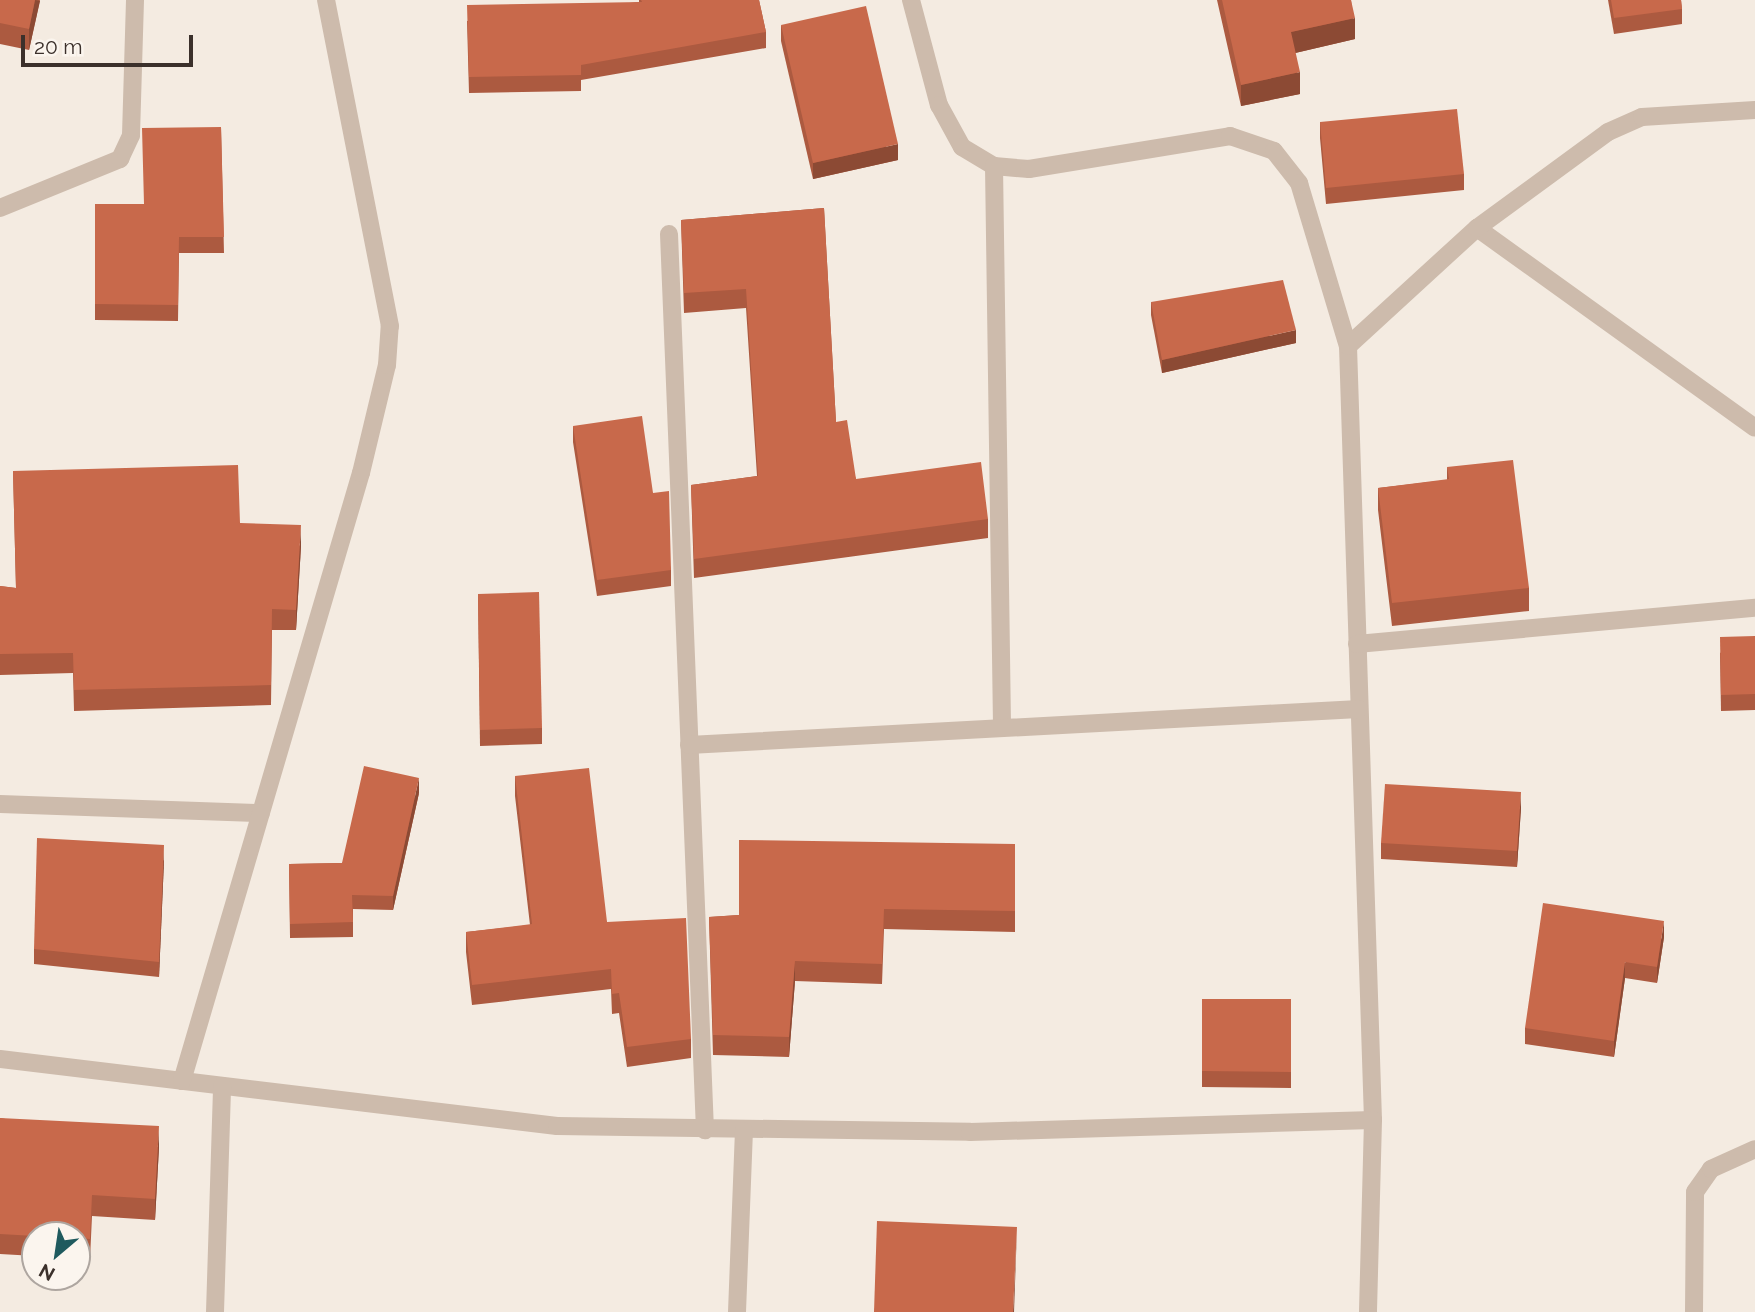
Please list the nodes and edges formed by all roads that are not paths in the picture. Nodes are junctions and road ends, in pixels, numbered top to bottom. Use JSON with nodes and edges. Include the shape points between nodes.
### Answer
{"nodes":[{"id":1,"x":135,"y":0,"type":"edge"},
{"id":2,"x":326,"y":0,"type":"edge"},
{"id":3,"x":911,"y":0,"type":"edge"},
{"id":4,"x":1755,"y":110,"type":"edge"},
{"id":5,"x":993,"y":166,"type":"junction"},
{"id":6,"x":0,"y":208,"type":"edge"},
{"id":7,"x":1477,"y":228,"type":"junction"},
{"id":8,"x":669,"y":234,"type":"dead end"},
{"id":9,"x":1348,"y":346,"type":"junction"},
{"id":10,"x":1755,"y":428,"type":"edge"},
{"id":11,"x":1755,"y":608,"type":"edge"},
{"id":12,"x":1357,"y":644,"type":"junction"},
{"id":13,"x":1359,"y":709,"type":"junction"},
{"id":14,"x":1002,"y":728,"type":"junction"},
{"id":15,"x":689,"y":745,"type":"junction"},
{"id":16,"x":0,"y":804,"type":"edge"},
{"id":17,"x":261,"y":813,"type":"junction"},
{"id":18,"x":0,"y":1059,"type":"edge"},
{"id":19,"x":182,"y":1081,"type":"junction"},
{"id":20,"x":222,"y":1086,"type":"junction"},
{"id":21,"x":1373,"y":1120,"type":"junction"},
{"id":22,"x":705,"y":1130,"type":"junction"},
{"id":23,"x":744,"y":1131,"type":"junction"},
{"id":24,"x":1755,"y":1149,"type":"edge"},
{"id":25,"x":215,"y":1312,"type":"edge"},
{"id":26,"x":737,"y":1312,"type":"edge"},
{"id":27,"x":1368,"y":1312,"type":"edge"},
{"id":28,"x":1694,"y":1312,"type":"edge"}],
"edges":[{"from":1,"to":6,"type":"street","via":[[131,135],[120,159]]},
{"from":2,"to":17,"type":"street","via":[[390,326],[388,352],[361,473]]},
{"from":3,"to":5,"type":"street","via":[[939,104],[962,147]]},
{"from":4,"to":7,"type":"street","via":[[1642,117],[1580,150]]},
{"from":5,"to":9,"type":"street","via":[[1029,169],[1230,136],[1274,151],[1299,183]]},
{"from":5,"to":14,"type":"street"},
{"from":7,"to":9,"type":"street"},
{"from":7,"to":10,"type":"street"},
{"from":8,"to":15,"type":"street"},
{"from":9,"to":12,"type":"street"},
{"from":11,"to":12,"type":"street"},
{"from":12,"to":13,"type":"street"},
{"from":13,"to":14,"type":"street"},
{"from":13,"to":21,"type":"street"},
{"from":14,"to":15,"type":"street"},
{"from":15,"to":22,"type":"street"},
{"from":16,"to":17,"type":"street"},
{"from":17,"to":19,"type":"street"},
{"from":18,"to":19,"type":"street"},
{"from":19,"to":20,"type":"street"},
{"from":20,"to":22,"type":"street","via":[[557,1126]]},
{"from":20,"to":25,"type":"street"},
{"from":21,"to":23,"type":"street"},
{"from":21,"to":27,"type":"street"},
{"from":22,"to":23,"type":"street"},
{"from":23,"to":26,"type":"street"},
{"from":24,"to":28,"type":"street","via":[[1711,1169],[1695,1192]]}]}
